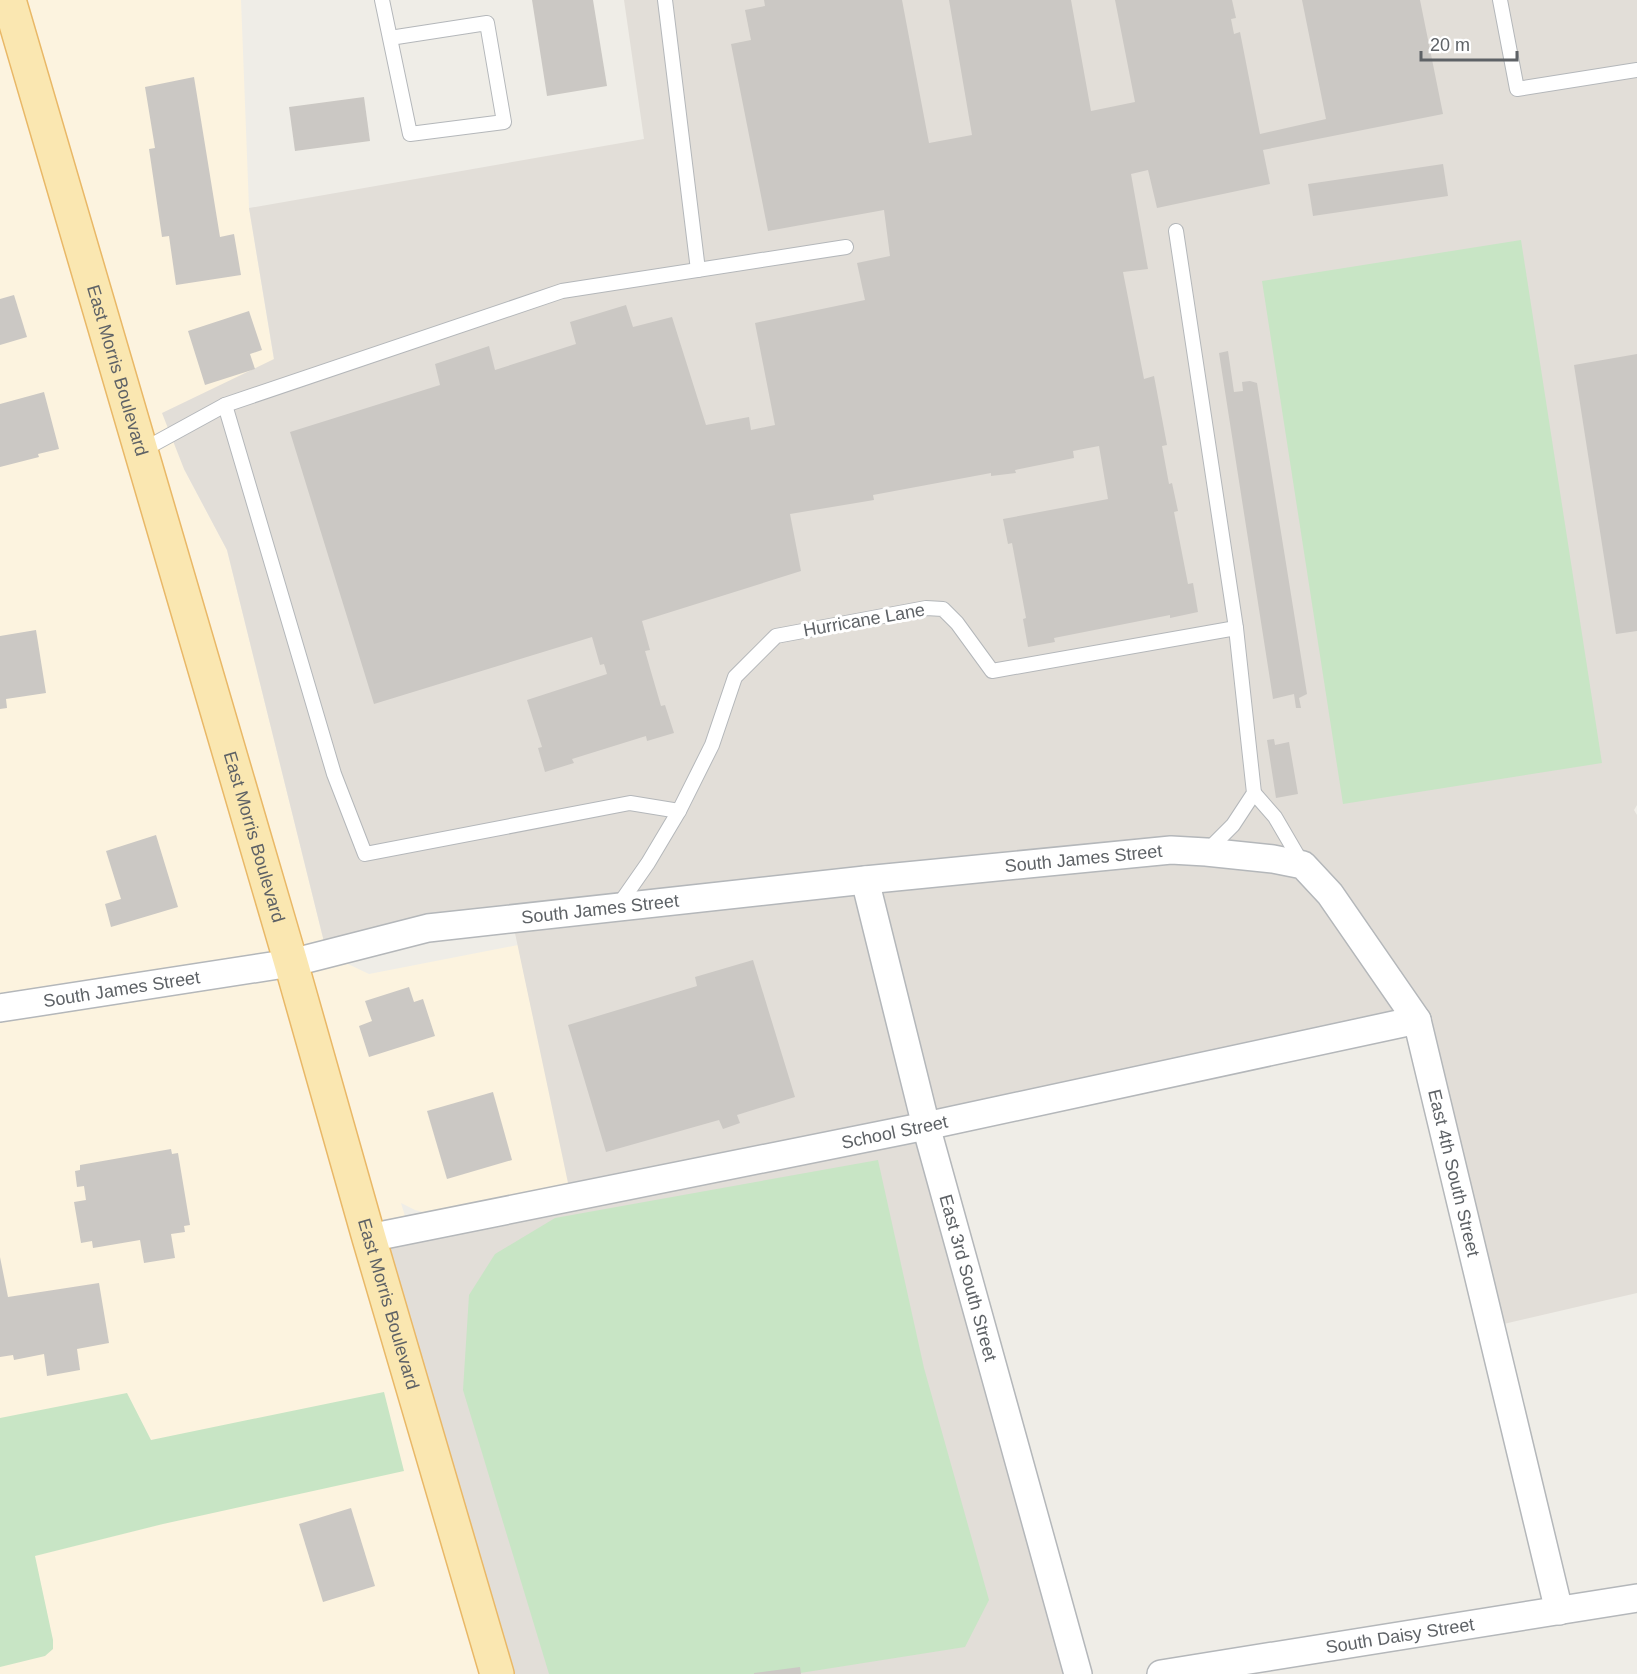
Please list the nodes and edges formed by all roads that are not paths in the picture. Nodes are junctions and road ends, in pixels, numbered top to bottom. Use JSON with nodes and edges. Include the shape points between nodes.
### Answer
{"nodes":[{"id":1,"x":9,"y":0,"type":"edge"},
{"id":2,"x":382,"y":0,"type":"edge"},
{"id":3,"x":664,"y":0,"type":"edge"},
{"id":4,"x":1500,"y":0,"type":"edge"},
{"id":5,"x":390,"y":38,"type":"junction"},
{"id":6,"x":1637,"y":70,"type":"edge"},
{"id":7,"x":1176,"y":231,"type":"dead end"},
{"id":8,"x":846,"y":247,"type":"dead end"},
{"id":9,"x":698,"y":270,"type":"junction"},
{"id":10,"x":225,"y":405,"type":"junction"},
{"id":11,"x":141,"y":451,"type":"junction"},
{"id":12,"x":1236,"y":628,"type":"junction"},
{"id":13,"x":1254,"y":793,"type":"junction"},
{"id":14,"x":679,"y":811,"type":"junction"},
{"id":15,"x":1206,"y":852,"type":"junction"},
{"id":16,"x":1303,"y":865,"type":"junction"},
{"id":17,"x":864,"y":880,"type":"junction"},
{"id":18,"x":618,"y":906,"type":"junction"},
{"id":19,"x":291,"y":963,"type":"junction"},
{"id":20,"x":0,"y":1008,"type":"edge"},
{"id":21,"x":1418,"y":1020,"type":"junction"},
{"id":22,"x":926,"y":1126,"type":"junction"},
{"id":23,"x":369,"y":1238,"type":"junction"},
{"id":24,"x":1637,"y":1598,"type":"edge"},
{"id":25,"x":1560,"y":1611,"type":"junction"},
{"id":26,"x":497,"y":1674,"type":"edge"},
{"id":27,"x":1078,"y":1674,"type":"edge"},
{"id":28,"x":1161,"y":1674,"type":"edge"}],
"edges":[{"from":1,"to":11,"type":"main road","name":"East Morris Boulevard"},
{"from":2,"to":5,"type":"lane"},
{"from":3,"to":9,"type":"lane"},
{"from":4,"to":6,"type":"lane","via":[[1517,89]]},
{"from":5,"to":5,"type":"lane","via":[[410,134],[504,122],[487,23]]},
{"from":7,"to":12,"type":"lane"},
{"from":8,"to":9,"type":"lane"},
{"from":9,"to":10,"type":"lane","via":[[562,291]]},
{"from":10,"to":11,"type":"lane"},
{"from":10,"to":14,"type":"lane","via":[[334,774],[365,854],[630,804]]},
{"from":11,"to":19,"type":"main road","name":"East Morris Boulevard"},
{"from":12,"to":13,"type":"lane"},
{"from":12,"to":14,"type":"lane","name":"Hurricane Lane","via":[[992,670],[943,609],[926,608],[776,636],[735,677],[712,744]]},
{"from":13,"to":15,"type":"lane","via":[[1233,825]]},
{"from":13,"to":16,"type":"lane","via":[[1275,817]]},
{"from":14,"to":18,"type":"lane","name":"Hurricane Lane"},
{"from":15,"to":16,"type":"street"},
{"from":15,"to":17,"type":"street","name":"South James Street","via":[[1171,850]]},
{"from":16,"to":21,"type":"street","name":"East 4th South Street","via":[[1330,894]]},
{"from":17,"to":18,"type":"street","name":"South James Street"},
{"from":17,"to":22,"type":"street","name":"East 3rd South Street"},
{"from":18,"to":19,"type":"street","name":"South James Street","via":[[428,928]]},
{"from":19,"to":20,"type":"street","name":"South James Street"},
{"from":19,"to":23,"type":"main road","name":"East Morris Boulevard"},
{"from":21,"to":22,"type":"street","name":"School Street"},
{"from":21,"to":25,"type":"street","name":"East 4th South Street"},
{"from":22,"to":23,"type":"street","name":"School Street"},
{"from":22,"to":27,"type":"street","name":"East 3rd South Street"},
{"from":23,"to":26,"type":"main road","name":"East Morris Boulevard"},
{"from":24,"to":25,"type":"street","name":"South Daisy Street"},
{"from":25,"to":28,"type":"street","name":"South Daisy Street"}]}
